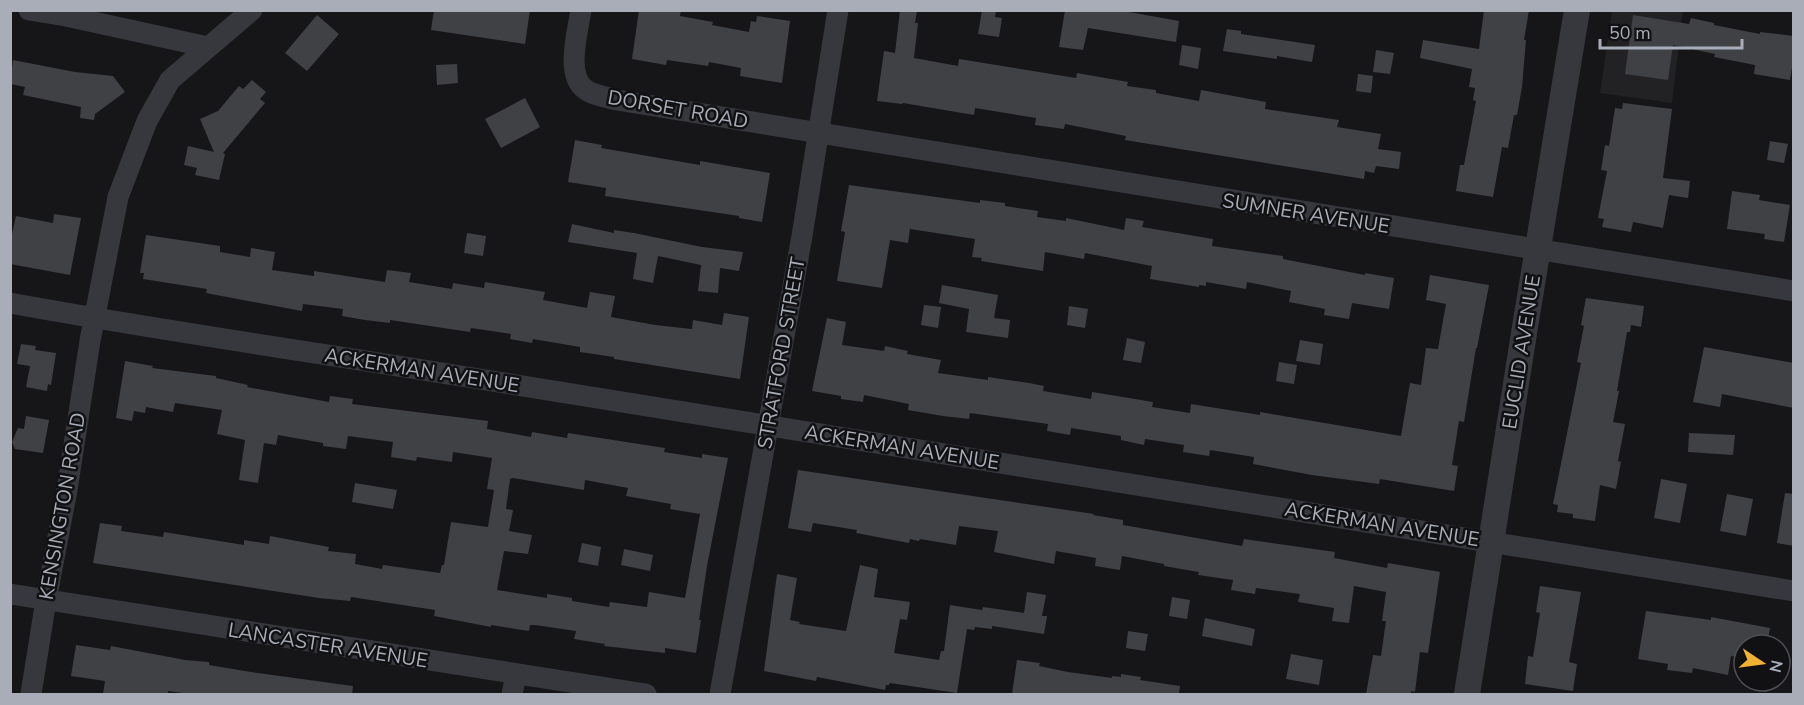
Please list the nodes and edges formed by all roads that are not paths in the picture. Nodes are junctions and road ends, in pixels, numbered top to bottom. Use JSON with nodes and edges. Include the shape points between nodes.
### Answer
{"nodes":[{"id":1,"x":29,"y":10,"type":"edge"},
{"id":2,"x":252,"y":10,"type":"edge"},
{"id":3,"x":581,"y":10,"type":"edge"},
{"id":4,"x":838,"y":10,"type":"edge"},
{"id":5,"x":1578,"y":10,"type":"edge"},
{"id":6,"x":208,"y":47,"type":"junction"},
{"id":7,"x":819,"y":133,"type":"junction"},
{"id":8,"x":1537,"y":250,"type":"junction"},
{"id":9,"x":1794,"y":291,"type":"edge"},
{"id":10,"x":10,"y":303,"type":"edge"},
{"id":11,"x":94,"y":318,"type":"junction"},
{"id":12,"x":767,"y":427,"type":"junction"},
{"id":13,"x":1492,"y":542,"type":"junction"},
{"id":14,"x":1794,"y":591,"type":"edge"},
{"id":15,"x":10,"y":594,"type":"edge"},
{"id":16,"x":46,"y":600,"type":"junction"},
{"id":17,"x":514,"y":685,"type":"edge"},
{"id":18,"x":31,"y":694,"type":"edge"},
{"id":19,"x":646,"y":694,"type":"edge"},
{"id":20,"x":720,"y":694,"type":"edge"},
{"id":21,"x":1467,"y":694,"type":"edge"}],
"edges":[{"from":1,"to":6,"type":"street"},
{"from":2,"to":6,"type":"street","name":"KENSINGTON ROAD"},
{"from":3,"to":7,"type":"street","name":"DORSET ROAD","via":[[573,60],[576,78],[585,90],[617,100]]},
{"from":4,"to":7,"type":"street","name":"STRATFORD STREET"},
{"from":5,"to":8,"type":"street","name":"EUCLID AVENUE"},
{"from":6,"to":11,"type":"street","name":"KENSINGTON ROAD","via":[[170,81],[147,121],[118,197]]},
{"from":7,"to":8,"type":"street","name":"SUMNER AVENUE"},
{"from":7,"to":12,"type":"street","name":"STRATFORD STREET"},
{"from":8,"to":9,"type":"street","name":"SUMNER AVENUE"},
{"from":8,"to":13,"type":"street","name":"EUCLID AVENUE"},
{"from":10,"to":11,"type":"street","name":"ACKERMAN AVENUE"},
{"from":11,"to":12,"type":"street","name":"ACKERMAN AVENUE"},
{"from":11,"to":16,"type":"street","name":"KENSINGTON ROAD"},
{"from":12,"to":13,"type":"street","name":"ACKERMAN AVENUE"},
{"from":12,"to":20,"type":"street","name":"STRATFORD STREET"},
{"from":13,"to":14,"type":"street","name":"ACKERMAN AVENUE"},
{"from":13,"to":21,"type":"street","name":"EUCLID AVENUE"},
{"from":15,"to":16,"type":"street","name":"LANCASTER AVENUE"},
{"from":16,"to":17,"type":"street","name":"LANCASTER AVENUE"},
{"from":16,"to":18,"type":"street","name":"KENSINGTON ROAD"},
{"from":17,"to":19,"type":"street","name":"LANCASTER AVENUE"}]}
